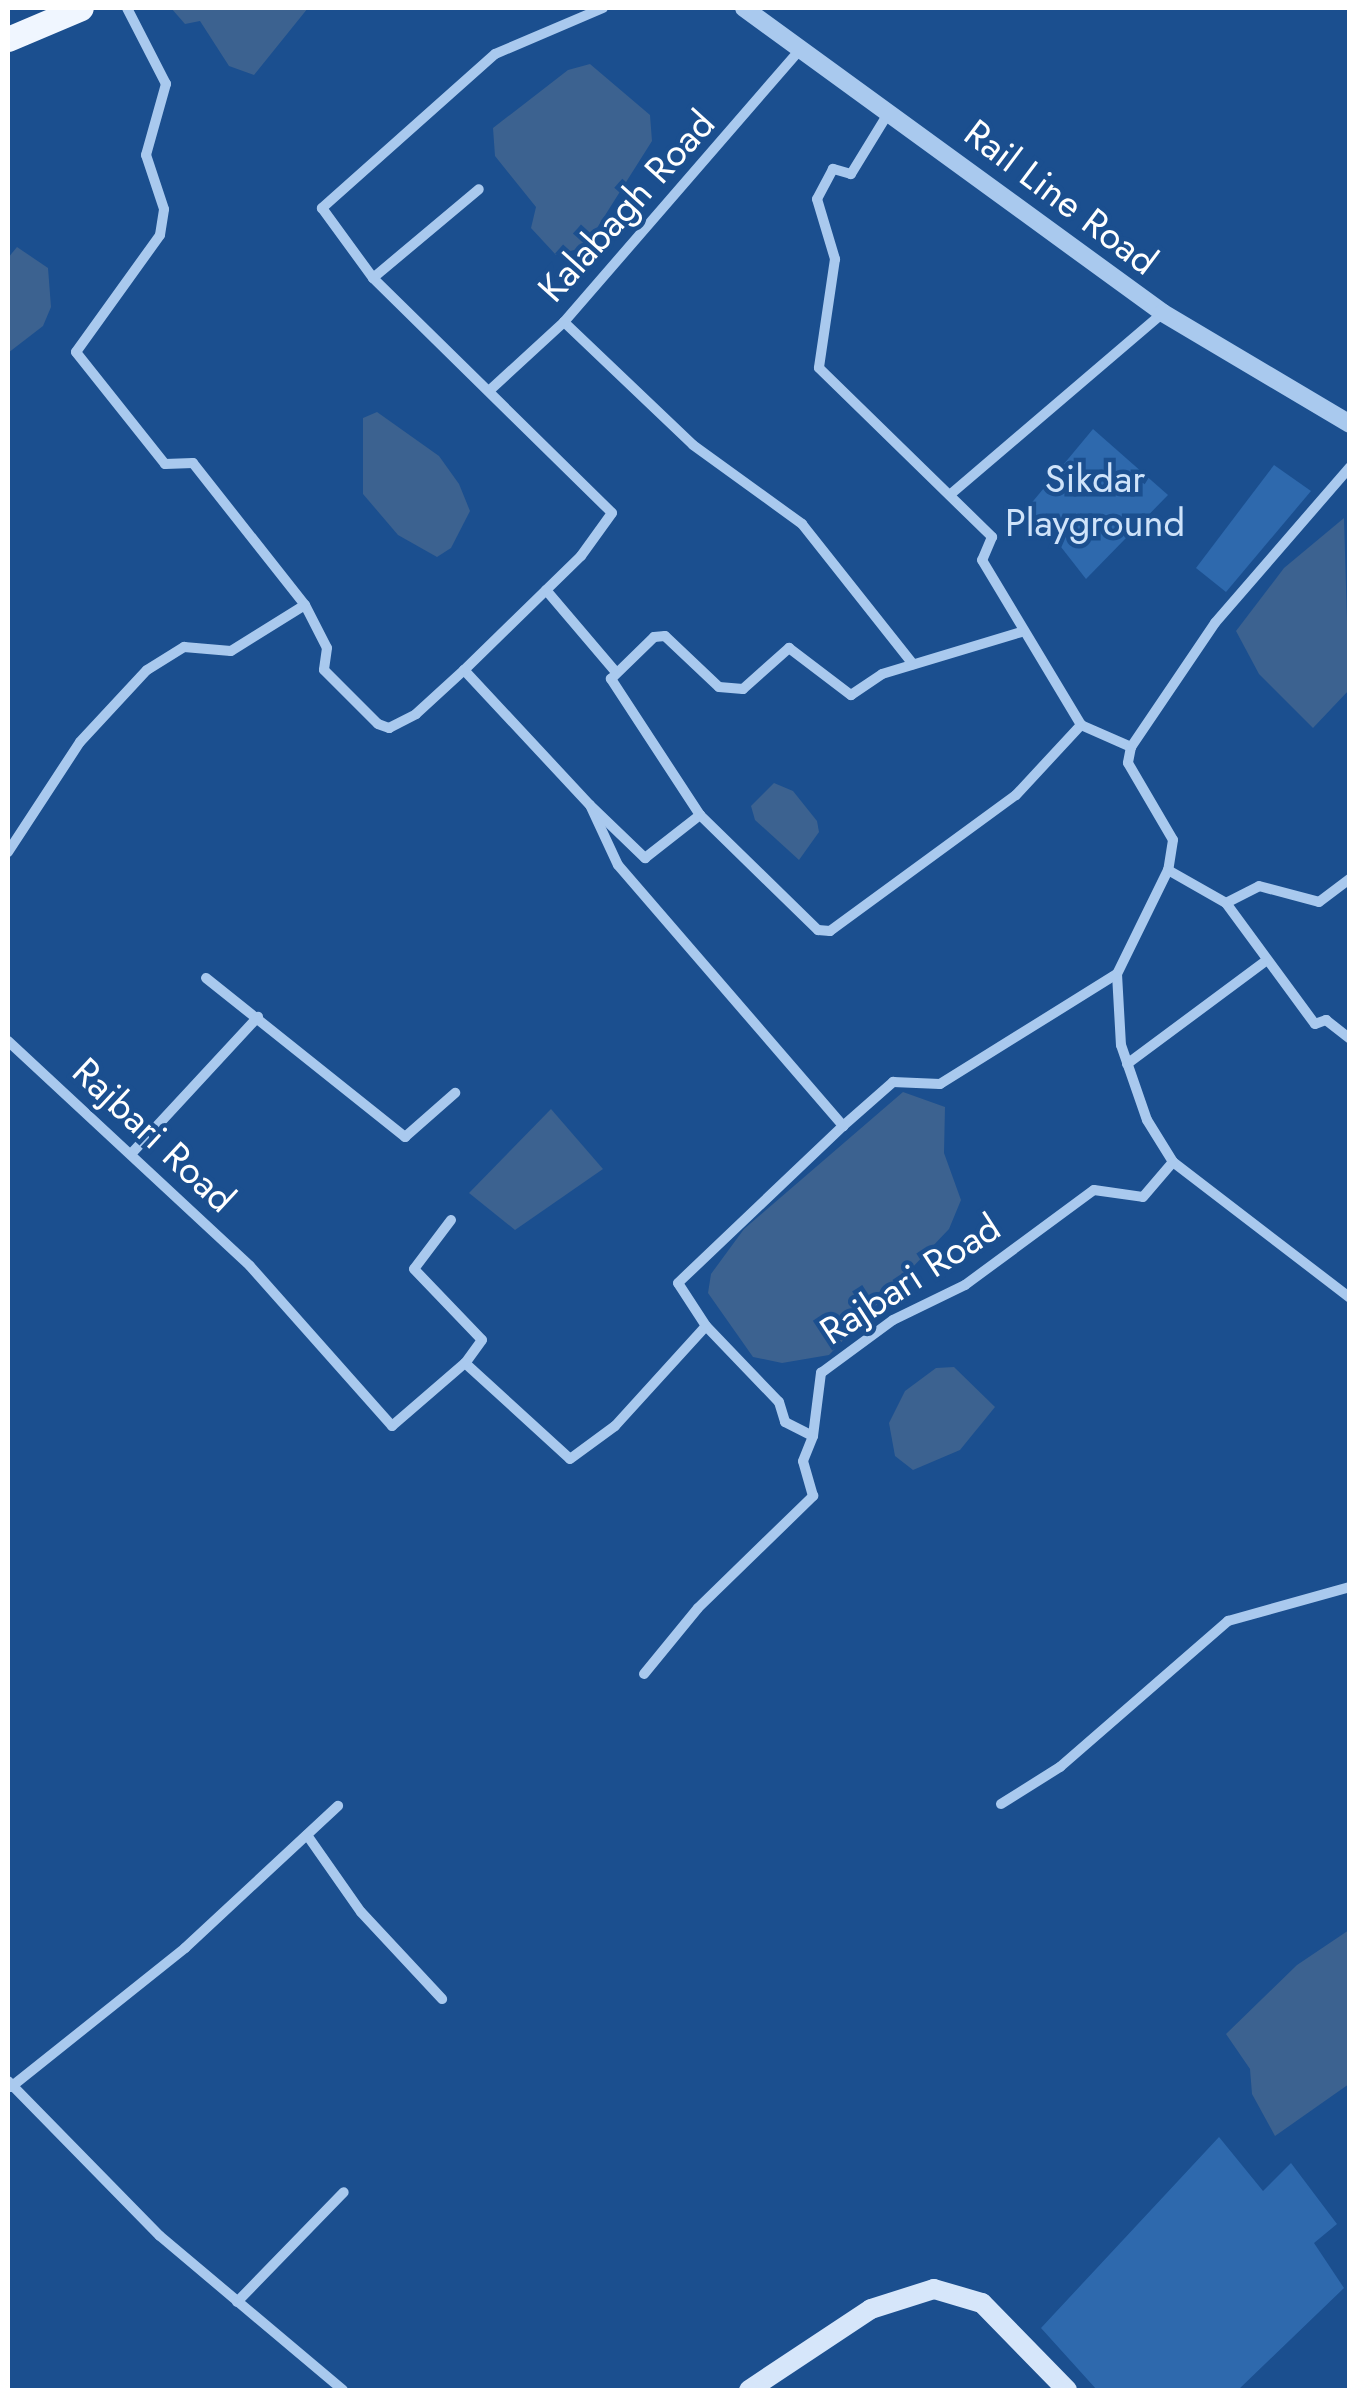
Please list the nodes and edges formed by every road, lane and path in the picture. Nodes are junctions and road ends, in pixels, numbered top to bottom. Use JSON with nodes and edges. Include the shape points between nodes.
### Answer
{"nodes":[{"id":1,"x":81,"y":8,"type":"edge"},
{"id":2,"x":127,"y":8,"type":"edge"},
{"id":3,"x":603,"y":8,"type":"edge"},
{"id":4,"x":744,"y":8,"type":"edge"},
{"id":5,"x":8,"y":39,"type":"edge"},
{"id":6,"x":798,"y":52,"type":"junction"},
{"id":7,"x":890,"y":111,"type":"junction"},
{"id":8,"x":479,"y":188,"type":"dead end"},
{"id":9,"x":374,"y":278,"type":"junction"},
{"id":10,"x":1163,"y":313,"type":"junction"},
{"id":11,"x":564,"y":322,"type":"junction"},
{"id":12,"x":490,"y":390,"type":"junction"},
{"id":13,"x":1350,"y":424,"type":"edge"},
{"id":14,"x":1350,"y":468,"type":"edge"},
{"id":15,"x":952,"y":493,"type":"junction"},
{"id":16,"x":546,"y":590,"type":"junction"},
{"id":17,"x":305,"y":605,"type":"junction"},
{"id":18,"x":1022,"y":632,"type":"junction"},
{"id":19,"x":913,"y":664,"type":"junction"},
{"id":20,"x":464,"y":670,"type":"junction"},
{"id":21,"x":614,"y":670,"type":"junction"},
{"id":22,"x":1081,"y":725,"type":"junction"},
{"id":23,"x":1130,"y":747,"type":"junction"},
{"id":24,"x":590,"y":804,"type":"junction"},
{"id":25,"x":700,"y":815,"type":"junction"},
{"id":26,"x":8,"y":852,"type":"edge"},
{"id":27,"x":1168,"y":870,"type":"junction"},
{"id":28,"x":1350,"y":879,"type":"edge"},
{"id":29,"x":1226,"y":904,"type":"junction"},
{"id":30,"x":1268,"y":960,"type":"junction"},
{"id":31,"x":1117,"y":974,"type":"junction"},
{"id":32,"x":206,"y":978,"type":"dead end"},
{"id":33,"x":258,"y":1017,"type":"junction"},
{"id":34,"x":1350,"y":1039,"type":"edge"},
{"id":35,"x":8,"y":1041,"type":"edge"},
{"id":36,"x":1126,"y":1064,"type":"junction"},
{"id":37,"x":456,"y":1093,"type":"dead end"},
{"id":38,"x":842,"y":1126,"type":"junction"},
{"id":39,"x":131,"y":1154,"type":"junction"},
{"id":40,"x":1173,"y":1162,"type":"junction"},
{"id":41,"x":450,"y":1220,"type":"dead end"},
{"id":42,"x":1350,"y":1298,"type":"edge"},
{"id":43,"x":706,"y":1326,"type":"junction"},
{"id":44,"x":465,"y":1362,"type":"junction"},
{"id":45,"x":814,"y":1436,"type":"junction"},
{"id":46,"x":1350,"y":1587,"type":"edge"},
{"id":47,"x":644,"y":1674,"type":"dead end"},
{"id":48,"x":1002,"y":1804,"type":"dead end"},
{"id":49,"x":338,"y":1806,"type":"dead end"},
{"id":50,"x":306,"y":1836,"type":"junction"},
{"id":51,"x":442,"y":1999,"type":"dead end"},
{"id":52,"x":10,"y":2084,"type":"edge"},
{"id":53,"x":344,"y":2192,"type":"dead end"},
{"id":54,"x":237,"y":2302,"type":"junction"},
{"id":55,"x":344,"y":2390,"type":"edge"},
{"id":56,"x":749,"y":2390,"type":"edge"},
{"id":57,"x":1068,"y":2390,"type":"edge"}],
"edges":[{"from":1,"to":5,"type":"main road"},
{"from":2,"to":17,"type":"street","via":[[166,84],[146,155],[164,209],[160,234],[76,352],[165,464],[193,463]]},
{"from":3,"to":9,"type":"street","via":[[495,54],[327,196],[321,216]]},
{"from":4,"to":6,"type":"street","name":"Rail Line Road"},
{"from":6,"to":7,"type":"street","name":"Rail Line Road"},
{"from":6,"to":11,"type":"street","name":"Kalabagh Road"},
{"from":7,"to":10,"type":"street","name":"Rail Line Road"},
{"from":7,"to":15,"type":"street","via":[[855,169],[833,169],[817,198],[836,260],[816,356],[854,407]]},
{"from":8,"to":9,"type":"street"},
{"from":9,"to":12,"type":"street"},
{"from":10,"to":13,"type":"street","name":"Rail Line Road"},
{"from":10,"to":15,"type":"street"},
{"from":11,"to":12,"type":"street","name":"Kalabagh Road"},
{"from":11,"to":19,"type":"street","via":[[693,445],[802,524]]},
{"from":12,"to":16,"type":"street","via":[[612,513]]},
{"from":14,"to":23,"type":"street","via":[[1215,622]]},
{"from":15,"to":18,"type":"street","via":[[992,537],[982,560]]},
{"from":16,"to":20,"type":"street"},
{"from":16,"to":21,"type":"street"},
{"from":17,"to":20,"type":"street","via":[[327,648],[324,670],[378,724],[388,728],[416,714]]},
{"from":17,"to":26,"type":"street","via":[[231,650],[184,647],[147,670],[80,742]]},
{"from":18,"to":19,"type":"street"},
{"from":18,"to":22,"type":"street"},
{"from":19,"to":21,"type":"street","via":[[851,695],[789,648],[737,690],[713,684],[659,634]]},
{"from":20,"to":24,"type":"street"},
{"from":21,"to":25,"type":"street","via":[[614,688],[645,742]]},
{"from":22,"to":23,"type":"street"},
{"from":22,"to":25,"type":"street","via":[[1016,795],[830,931],[818,930]]},
{"from":23,"to":27,"type":"street","via":[[1128,764],[1171,830]]},
{"from":24,"to":25,"type":"street","via":[[646,858]]},
{"from":24,"to":38,"type":"street","via":[[618,866]]},
{"from":27,"to":29,"type":"street"},
{"from":27,"to":31,"type":"street"},
{"from":28,"to":29,"type":"street","via":[[1319,902],[1259,886]]},
{"from":29,"to":30,"type":"street"},
{"from":30,"to":34,"type":"street","via":[[1315,1024],[1326,1020]]},
{"from":30,"to":36,"type":"street"},
{"from":31,"to":36,"type":"street"},
{"from":31,"to":38,"type":"street","via":[[940,1084],[892,1082]]},
{"from":32,"to":33,"type":"street"},
{"from":33,"to":37,"type":"street","via":[[405,1137]]},
{"from":33,"to":39,"type":"street"},
{"from":35,"to":39,"type":"street","name":"Rajbari Road"},
{"from":36,"to":40,"type":"street"},
{"from":38,"to":43,"type":"street","via":[[678,1283]]},
{"from":39,"to":44,"type":"street","name":"Rajbari Road","via":[[250,1266],[392,1426]]},
{"from":40,"to":42,"type":"street"},
{"from":40,"to":45,"type":"street","name":"Rajbari Road","via":[[1143,1197],[1094,1190],[965,1285],[894,1320],[821,1373]]},
{"from":41,"to":44,"type":"street","via":[[414,1269],[482,1340]]},
{"from":43,"to":44,"type":"street","via":[[615,1426],[570,1460]]},
{"from":43,"to":45,"type":"street","via":[[779,1402],[785,1422]]},
{"from":45,"to":47,"type":"street","via":[[803,1461],[813,1496],[698,1608]]},
{"from":46,"to":48,"type":"street","via":[[1228,1622],[1060,1767]]},
{"from":49,"to":50,"type":"street"},
{"from":50,"to":51,"type":"street","via":[[361,1912]]},
{"from":50,"to":52,"type":"street","via":[[197,1938]]},
{"from":52,"to":54,"type":"street","via":[[160,2236]]},
{"from":53,"to":54,"type":"street"},
{"from":54,"to":55,"type":"street"},
{"from":56,"to":57,"type":"main road","via":[[871,2308],[934,2289],[982,2303]]}]}
